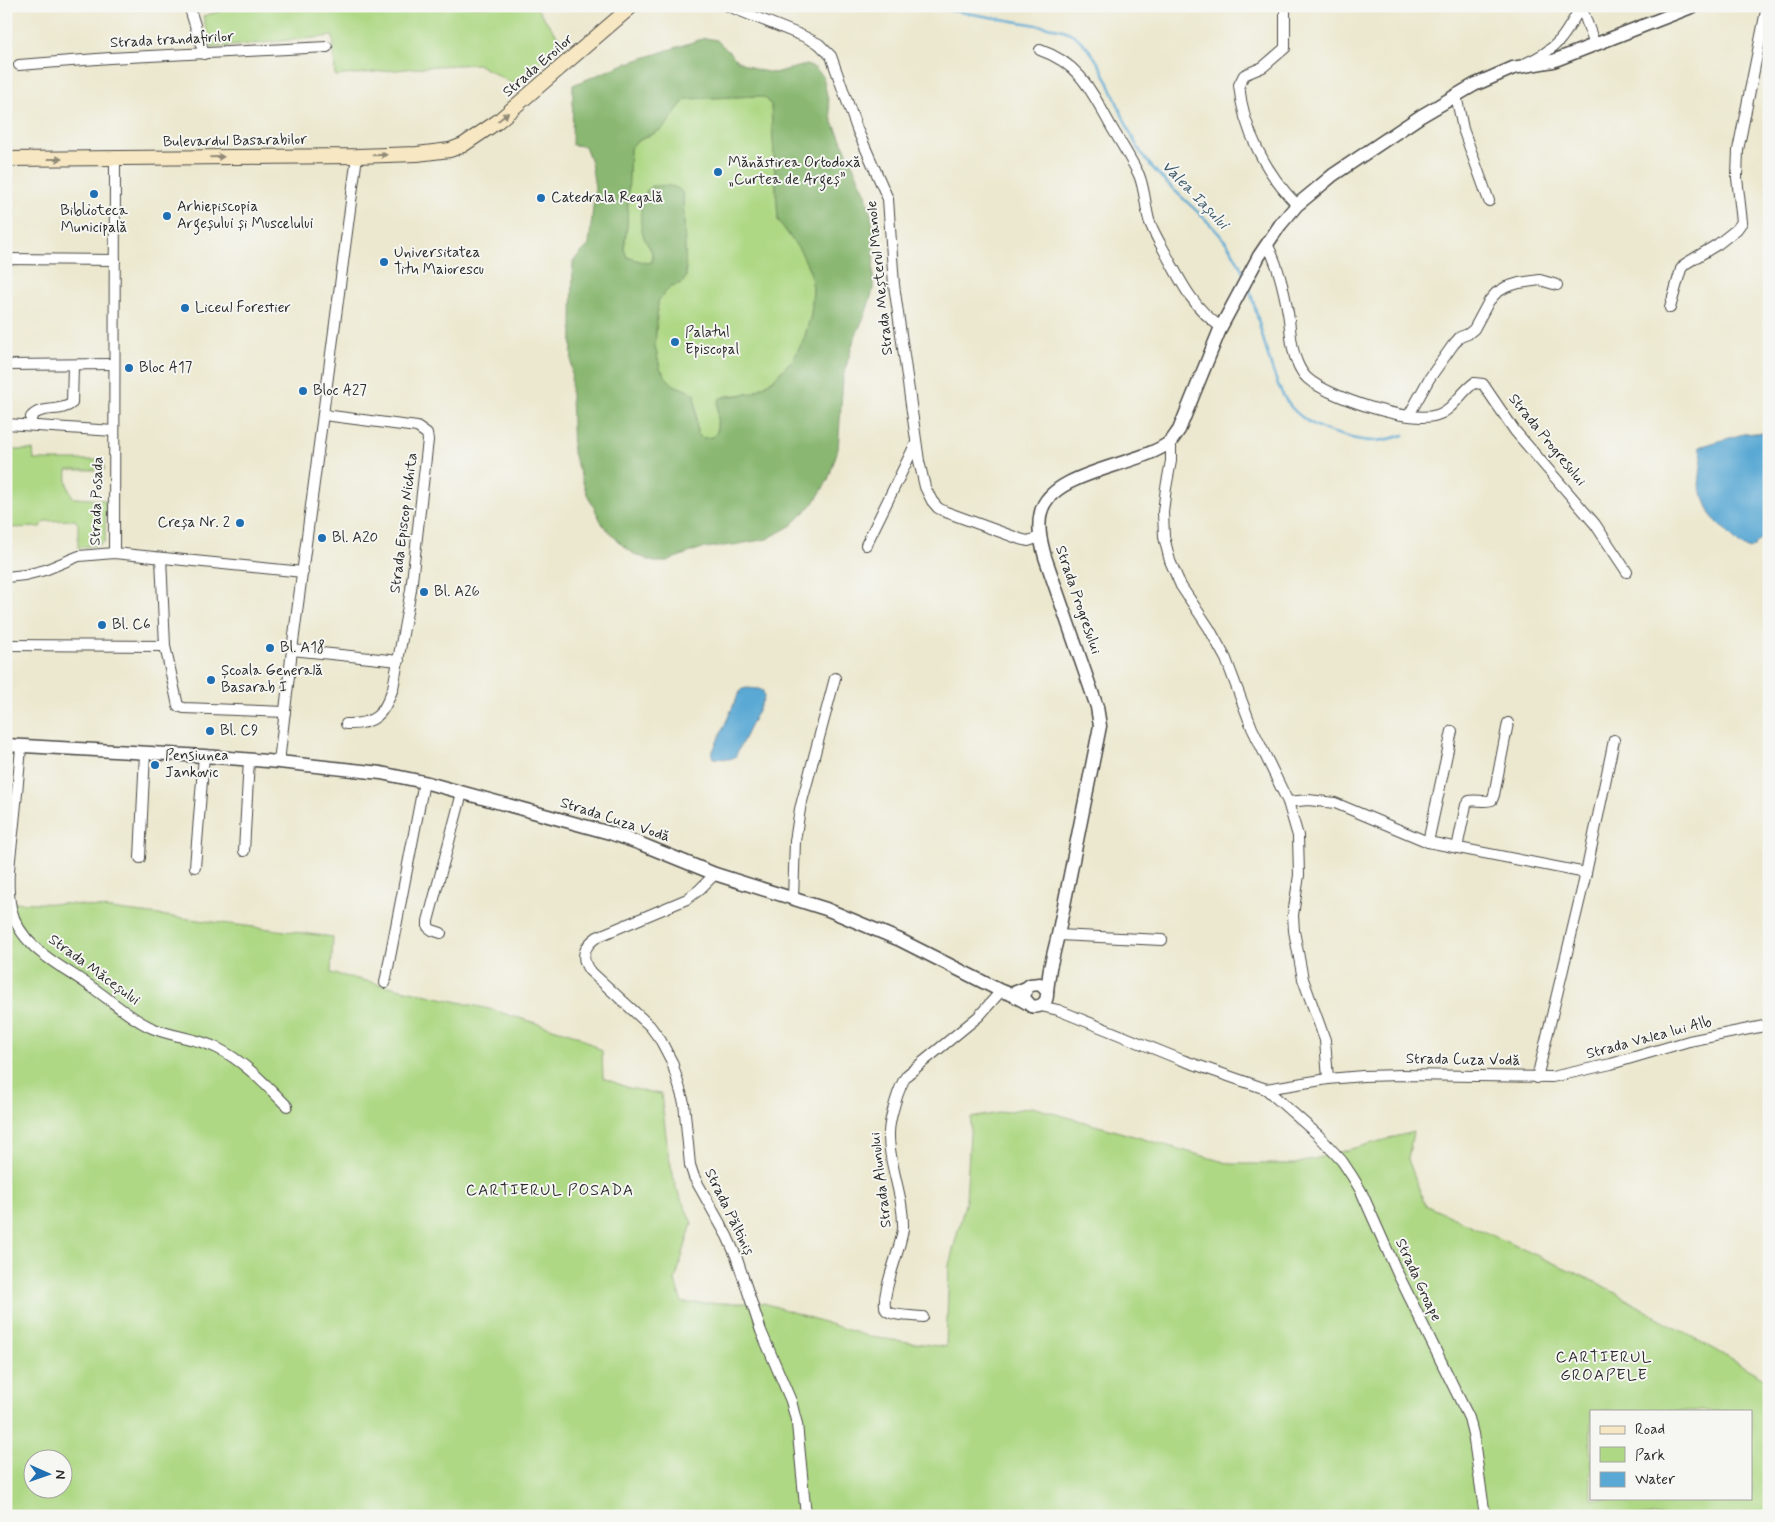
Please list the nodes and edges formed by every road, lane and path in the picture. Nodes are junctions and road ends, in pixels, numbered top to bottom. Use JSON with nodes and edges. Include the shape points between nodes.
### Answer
{"nodes":[{"id":1,"x":189,"y":6,"type":"edge"},
{"id":2,"x":632,"y":6,"type":"edge"},
{"id":3,"x":728,"y":6,"type":"edge"},
{"id":4,"x":1284,"y":6,"type":"edge"},
{"id":5,"x":1581,"y":6,"type":"edge"},
{"id":6,"x":1694,"y":6,"type":"edge"},
{"id":7,"x":1767,"y":6,"type":"edge"},
{"id":8,"x":1595,"y":45,"type":"junction"},
{"id":9,"x":327,"y":47,"type":"dead end"},
{"id":10,"x":1040,"y":50,"type":"dead end"},
{"id":11,"x":204,"y":54,"type":"junction"},
{"id":12,"x":19,"y":64,"type":"dead end"},
{"id":13,"x":1513,"y":68,"type":"junction"},
{"id":14,"x":1456,"y":95,"type":"junction"},
{"id":15,"x":463,"y":145,"type":"joint"},
{"id":16,"x":358,"y":156,"type":"junction"},
{"id":17,"x":6,"y":159,"type":"edge"},
{"id":18,"x":115,"y":159,"type":"junction"},
{"id":19,"x":1489,"y":201,"type":"dead end"},
{"id":20,"x":1297,"y":205,"type":"junction"},
{"id":21,"x":1267,"y":244,"type":"junction"},
{"id":22,"x":6,"y":259,"type":"edge"},
{"id":23,"x":115,"y":260,"type":"junction"},
{"id":24,"x":1557,"y":285,"type":"dead end"},
{"id":25,"x":1670,"y":308,"type":"dead end"},
{"id":26,"x":1220,"y":327,"type":"junction"},
{"id":27,"x":114,"y":364,"type":"junction"},
{"id":28,"x":6,"y":365,"type":"edge"},
{"id":29,"x":73,"y":366,"type":"junction"},
{"id":30,"x":324,"y":415,"type":"junction"},
{"id":31,"x":1409,"y":415,"type":"junction"},
{"id":32,"x":6,"y":424,"type":"edge"},
{"id":33,"x":31,"y":425,"type":"junction"},
{"id":34,"x":114,"y":431,"type":"junction"},
{"id":35,"x":1171,"y":441,"type":"junction"},
{"id":36,"x":916,"y":443,"type":"junction"},
{"id":37,"x":1040,"y":537,"type":"junction"},
{"id":38,"x":866,"y":545,"type":"dead end"},
{"id":39,"x":114,"y":552,"type":"junction"},
{"id":40,"x":161,"y":558,"type":"junction"},
{"id":41,"x":303,"y":572,"type":"junction"},
{"id":42,"x":1627,"y":572,"type":"dead end"},
{"id":43,"x":6,"y":577,"type":"edge"},
{"id":44,"x":6,"y":645,"type":"edge"},
{"id":45,"x":166,"y":646,"type":"junction"},
{"id":46,"x":292,"y":650,"type":"junction"},
{"id":47,"x":399,"y":661,"type":"junction"},
{"id":48,"x":835,"y":678,"type":"dead end"},
{"id":49,"x":285,"y":712,"type":"junction"},
{"id":50,"x":1508,"y":723,"type":"dead end"},
{"id":51,"x":346,"y":724,"type":"dead end"},
{"id":52,"x":1452,"y":731,"type":"dead end"},
{"id":53,"x":1614,"y":740,"type":"dead end"},
{"id":54,"x":6,"y":745,"type":"edge"},
{"id":55,"x":22,"y":746,"type":"junction"},
{"id":56,"x":146,"y":753,"type":"junction"},
{"id":57,"x":204,"y":756,"type":"junction"},
{"id":58,"x":250,"y":760,"type":"junction"},
{"id":59,"x":280,"y":762,"type":"junction"},
{"id":60,"x":424,"y":782,"type":"junction"},
{"id":61,"x":462,"y":793,"type":"junction"},
{"id":62,"x":1288,"y":802,"type":"junction"},
{"id":63,"x":1428,"y":842,"type":"junction"},
{"id":64,"x":1457,"y":848,"type":"junction"},
{"id":65,"x":244,"y":850,"type":"dead end"},
{"id":66,"x":140,"y":858,"type":"dead end"},
{"id":67,"x":194,"y":867,"type":"dead end"},
{"id":68,"x":1586,"y":873,"type":"junction"},
{"id":69,"x":715,"y":874,"type":"junction"},
{"id":70,"x":792,"y":899,"type":"junction"},
{"id":71,"x":441,"y":933,"type":"dead end"},
{"id":72,"x":1058,"y":935,"type":"junction"},
{"id":73,"x":1162,"y":940,"type":"dead end"},
{"id":74,"x":1050,"y":968,"type":"junction"},
{"id":75,"x":385,"y":983,"type":"dead end"},
{"id":76,"x":1030,"y":986,"type":"junction"},
{"id":77,"x":1006,"y":992,"type":"junction"},
{"id":78,"x":1045,"y":998,"type":"junction"},
{"id":79,"x":1027,"y":1003,"type":"junction"},
{"id":80,"x":1769,"y":1025,"type":"edge"},
{"id":81,"x":1328,"y":1078,"type":"junction"},
{"id":82,"x":1537,"y":1078,"type":"junction"},
{"id":83,"x":1266,"y":1090,"type":"junction"},
{"id":84,"x":287,"y":1106,"type":"dead end"},
{"id":85,"x":923,"y":1317,"type":"dead end"},
{"id":86,"x":806,"y":1516,"type":"edge"},
{"id":87,"x":1484,"y":1516,"type":"edge"}],
"edges":[{"from":1,"to":11,"type":"street"},
{"from":15,"to":2,"type":"main road","name":"Strada Eroilor","one_way":true,"via":[[503,118]]},
{"from":3,"to":36,"type":"street","name":"Strada Meșterul Manole","via":[[803,36],[819,44],[831,56],[856,129],[888,199],[894,285]]},
{"from":4,"to":20,"type":"street","via":[[1285,48],[1275,59],[1244,76],[1239,85],[1258,153],[1280,187]]},
{"from":5,"to":8,"type":"street"},
{"from":5,"to":13,"type":"street","via":[[1558,44]]},
{"from":6,"to":8,"type":"street"},
{"from":7,"to":25,"type":"street","via":[[1738,150],[1737,178],[1742,222],[1718,244],[1684,264]]},
{"from":8,"to":13,"type":"street","via":[[1553,61]]},
{"from":9,"to":11,"type":"street","name":"Strada trandafirilor"},
{"from":10,"to":26,"type":"street","via":[[1068,63],[1094,94],[1139,175],[1150,221],[1187,292],[1208,319]]},
{"from":11,"to":12,"type":"street","name":"Strada trandafirilor"},
{"from":13,"to":14,"type":"street"},
{"from":14,"to":19,"type":"street","via":[[1463,129]]},
{"from":14,"to":20,"type":"street","via":[[1333,175]]},
{"from":16,"to":15,"type":"main road","name":"Bulevardul Basarabilor","one_way":true,"via":[[439,152]]},
{"from":18,"to":16,"type":"main road","name":"Bulevardul Basarabilor","one_way":true},
{"from":16,"to":30,"type":"street"},
{"from":17,"to":18,"type":"main road","name":"Bulevardul Basarabilor","one_way":true},
{"from":18,"to":23,"type":"street","name":"Strada Posada"},
{"from":20,"to":21,"type":"street"},
{"from":21,"to":26,"type":"street"},
{"from":21,"to":31,"type":"street","name":"Strada Progresului","via":[[1284,295],[1294,354],[1307,378],[1356,403]]},
{"from":22,"to":23,"type":"street"},
{"from":23,"to":27,"type":"street","name":"Strada Posada"},
{"from":24,"to":31,"type":"street","via":[[1540,280],[1519,282],[1496,293],[1474,329],[1453,345]]},
{"from":26,"to":35,"type":"street","via":[[1179,430]]},
{"from":27,"to":29,"type":"street"},
{"from":27,"to":34,"type":"street","name":"Strada Posada"},
{"from":28,"to":29,"type":"street"},
{"from":29,"to":33,"type":"street","via":[[72,403],[58,409],[34,412]]},
{"from":30,"to":41,"type":"street"},
{"from":30,"to":47,"type":"street","name":"Strada Episcop Nichita","via":[[417,427],[427,434],[428,451],[411,590]]},
{"from":31,"to":42,"type":"street","name":"Strada Progresului","via":[[1437,415],[1447,410],[1474,383],[1483,384],[1516,431],[1594,524]]},
{"from":32,"to":33,"type":"street"},
{"from":33,"to":34,"type":"street"},
{"from":34,"to":39,"type":"street","name":"Strada Posada"},
{"from":35,"to":37,"type":"street","name":"Strada Progresului","via":[[1059,488],[1041,510]]},
{"from":35,"to":62,"type":"street","via":[[1163,512],[1164,537],[1170,561],[1181,586],[1226,659],[1252,728]]},
{"from":36,"to":37,"type":"street","name":"Strada Meșterul Manole","via":[[925,487],[938,508],[1024,541]]},
{"from":36,"to":38,"type":"street"},
{"from":37,"to":72,"type":"street","name":"Strada Progresului","via":[[1097,706],[1100,726]]},
{"from":39,"to":40,"type":"street"},
{"from":39,"to":43,"type":"street","name":"Strada Posada","via":[[79,556],[45,570]]},
{"from":40,"to":41,"type":"street"},
{"from":40,"to":45,"type":"street"},
{"from":41,"to":46,"type":"street"},
{"from":44,"to":45,"type":"street"},
{"from":45,"to":49,"type":"street","via":[[180,708]]},
{"from":46,"to":47,"type":"street"},
{"from":46,"to":49,"type":"street"},
{"from":47,"to":51,"type":"street","name":"Strada Episcop Nichita","via":[[389,701],[382,711],[364,724]]},
{"from":48,"to":70,"type":"street","via":[[800,809],[793,859]]},
{"from":49,"to":59,"type":"street"},
{"from":50,"to":64,"type":"street","via":[[1492,800],[1473,800],[1466,805]]},
{"from":52,"to":63,"type":"street"},
{"from":53,"to":68,"type":"street","name":"Strada Cuza Vodă"},
{"from":54,"to":55,"type":"street","name":"Strada Cuza Vodă"},
{"from":55,"to":56,"type":"street","name":"Strada Cuza Vodă"},
{"from":55,"to":84,"type":"street","name":"Strada Măceșului","via":[[10,860],[10,891],[12,911],[30,943],[55,964],[138,1020],[164,1033],[202,1042],[232,1056]]},
{"from":56,"to":57,"type":"street","name":"Strada Cuza Vodă"},
{"from":56,"to":66,"type":"street"},
{"from":57,"to":58,"type":"street","name":"Strada Cuza Vodă"},
{"from":57,"to":67,"type":"street"},
{"from":58,"to":59,"type":"street","name":"Strada Cuza Vodă"},
{"from":58,"to":65,"type":"street"},
{"from":59,"to":60,"type":"street","name":"Strada Cuza Vodă","via":[[381,773]]},
{"from":60,"to":61,"type":"street","name":"Strada Cuza Vodă"},
{"from":60,"to":75,"type":"street"},
{"from":61,"to":69,"type":"street","name":"Strada Cuza Vodă","via":[[610,833]]},
{"from":61,"to":71,"type":"street","via":[[428,921],[428,927]]},
{"from":62,"to":63,"type":"street","via":[[1335,803]]},
{"from":62,"to":81,"type":"street","via":[[1300,848],[1294,931],[1303,979],[1325,1040]]},
{"from":63,"to":64,"type":"street"},
{"from":64,"to":68,"type":"street"},
{"from":68,"to":82,"type":"street","name":"Strada Cuza Vodă"},
{"from":69,"to":70,"type":"street","name":"Strada Cuza Vodă"},
{"from":69,"to":86,"type":"street","name":"Strada Păltiniș","via":[[687,899],[597,937],[585,949],[584,958],[589,970],[650,1026],[672,1062],[684,1103],[694,1177],[736,1256],[761,1331],[791,1401],[797,1424]]},
{"from":70,"to":77,"type":"street","name":"Strada Cuza Vodă","via":[[854,920]]},
{"from":72,"to":73,"type":"street"},
{"from":72,"to":74,"type":"street","name":"Strada Progresului"},
{"from":74,"to":76,"type":"street"},
{"from":74,"to":78,"type":"street","name":"Strada Progresului"},
{"from":76,"to":77,"type":"street"},
{"from":76,"to":78,"type":"street","via":[[1040,984]]},
{"from":76,"to":79,"type":"street","via":[[1024,998]]},
{"from":77,"to":79,"type":"street","name":"Strada Cuza Vodă"},
{"from":77,"to":85,"type":"street","name":"Strada Alunului","via":[[907,1075],[890,1120],[890,1152],[903,1212],[903,1231],[885,1304],[890,1313]]},
{"from":78,"to":79,"type":"street","via":[[1036,1007]]},
{"from":78,"to":83,"type":"street","via":[[1058,1010]]},
{"from":80,"to":82,"type":"street","name":"Strada Valea lui Alb","via":[[1689,1041],[1603,1066]]},
{"from":81,"to":82,"type":"street","name":"Strada Cuza Vodă","via":[[1402,1075]]},
{"from":81,"to":83,"type":"street","name":"Strada Cuza Vodă"},
{"from":83,"to":87,"type":"street","name":"Strada Groape","via":[[1331,1148],[1360,1191],[1468,1418]]}]}
